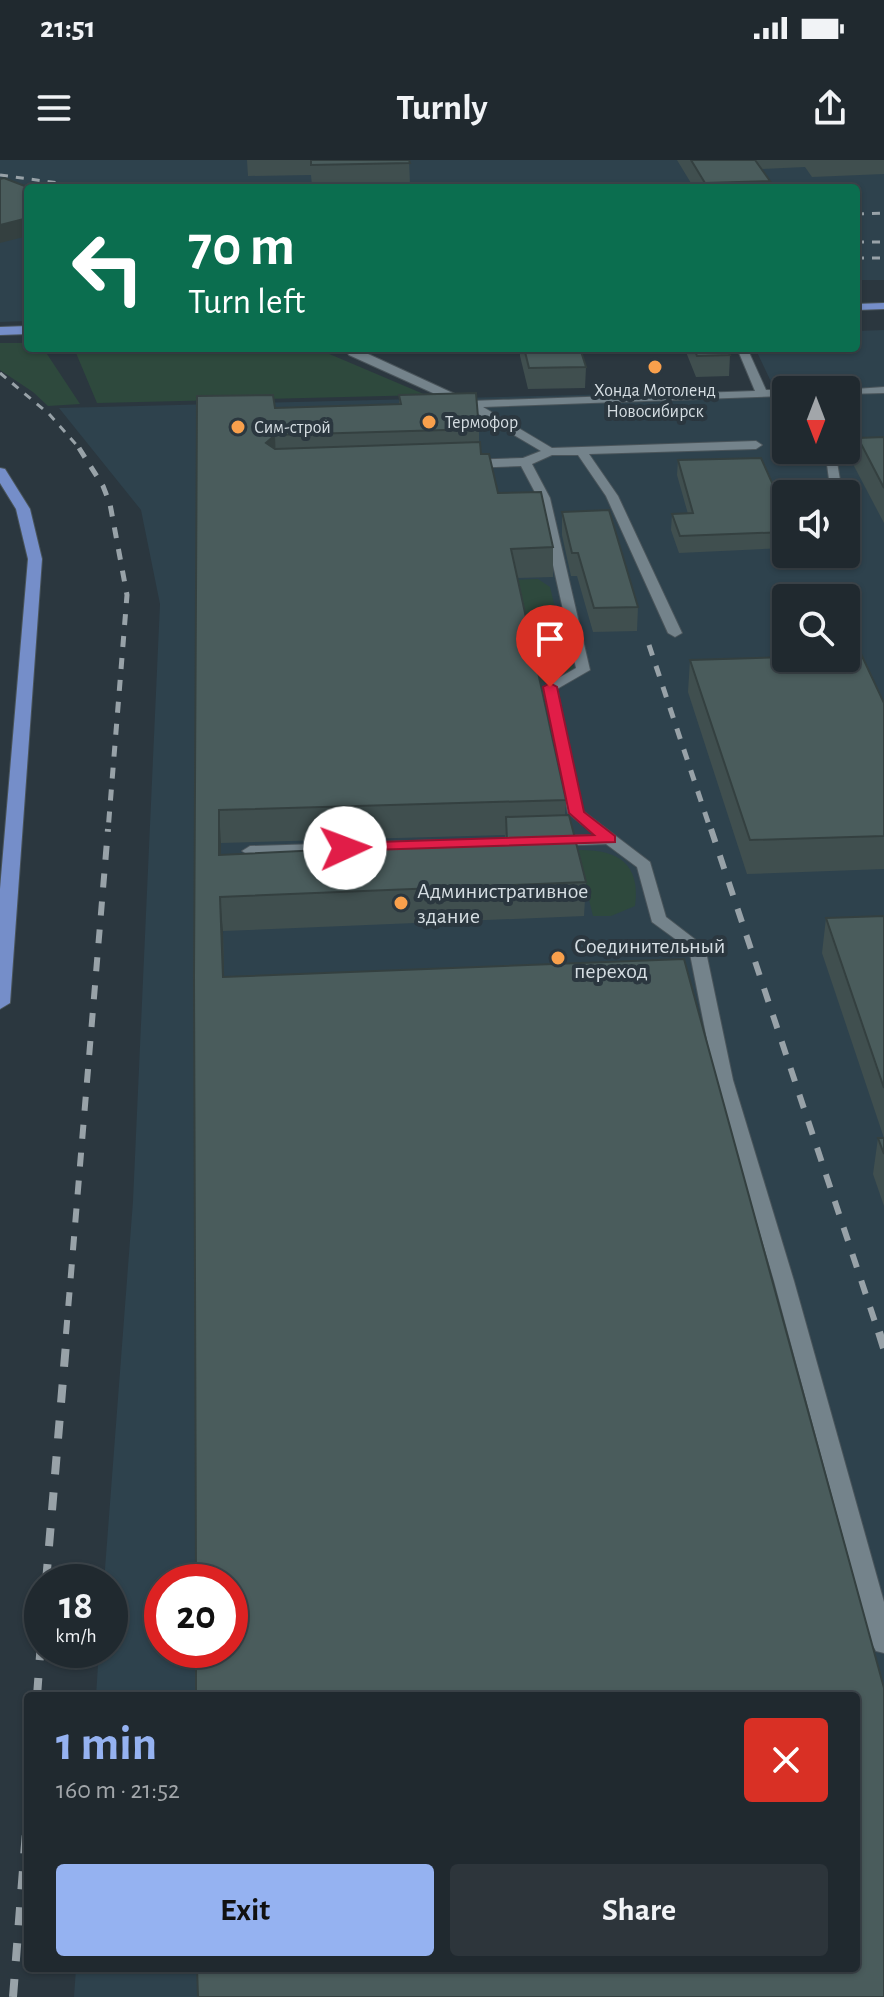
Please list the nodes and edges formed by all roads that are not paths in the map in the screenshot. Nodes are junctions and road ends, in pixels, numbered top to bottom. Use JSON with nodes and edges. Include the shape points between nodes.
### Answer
{"nodes":[{"id":1,"x":884,"y":306,"type":"edge"},
{"id":2,"x":860,"y":307,"type":"edge"},
{"id":3,"x":24,"y":330,"type":"edge"},
{"id":4,"x":0,"y":331,"type":"edge"},
{"id":5,"x":352,"y":352,"type":"edge"},
{"id":6,"x":744,"y":352,"type":"edge"},
{"id":7,"x":884,"y":390,"type":"edge"},
{"id":8,"x":860,"y":391,"type":"edge"},
{"id":9,"x":762,"y":393,"type":"junction"},
{"id":10,"x":772,"y":393,"type":"edge"},
{"id":11,"x":467,"y":404,"type":"junction"},
{"id":12,"x":436,"y":405,"type":"edge"},
{"id":13,"x":756,"y":445,"type":"dead end"},
{"id":14,"x":581,"y":451,"type":"junction"},
{"id":15,"x":884,"y":451,"type":"edge"},
{"id":16,"x":550,"y":452,"type":"junction"},
{"id":17,"x":525,"y":462,"type":"junction"},
{"id":18,"x":447,"y":464,"type":"edge"},
{"id":19,"x":0,"y":472,"type":"edge"},
{"id":20,"x":834,"y":480,"type":"edge"},
{"id":21,"x":675,"y":633,"type":"dead end"},
{"id":22,"x":610,"y":839,"type":"junction"},
{"id":23,"x":535,"y":842,"type":"edge"},
{"id":24,"x":455,"y":844,"type":"edge"},
{"id":25,"x":250,"y":851,"type":"edge"},
{"id":26,"x":0,"y":1003,"type":"edge"},
{"id":27,"x":884,"y":1644,"type":"edge"}],
"edges":[{"from":1,"to":2,"type":"main road"},
{"from":3,"to":4,"type":"main road"},
{"from":5,"to":11,"type":"lane"},
{"from":6,"to":9,"type":"lane"},
{"from":7,"to":8,"type":"lane"},
{"from":9,"to":10,"type":"lane"},
{"from":9,"to":11,"type":"lane"},
{"from":11,"to":12,"type":"lane"},
{"from":11,"to":16,"type":"lane"},
{"from":13,"to":14,"type":"lane"},
{"from":14,"to":16,"type":"lane"},
{"from":14,"to":21,"type":"lane","via":[[612,496]]},
{"from":15,"to":20,"type":"lane","via":[[829,453]]},
{"from":16,"to":17,"type":"lane"},
{"from":17,"to":18,"type":"lane"},
{"from":17,"to":22,"type":"lane","via":[[544,498],[583,670],[550,687],[576,813]]},
{"from":19,"to":26,"type":"main road","via":[[23,509],[35,559]]},
{"from":22,"to":23,"type":"lane"},
{"from":22,"to":27,"type":"lane","via":[[644,865],[658,919],[697,947],[724,1080]]},
{"from":24,"to":25,"type":"lane"}]}
